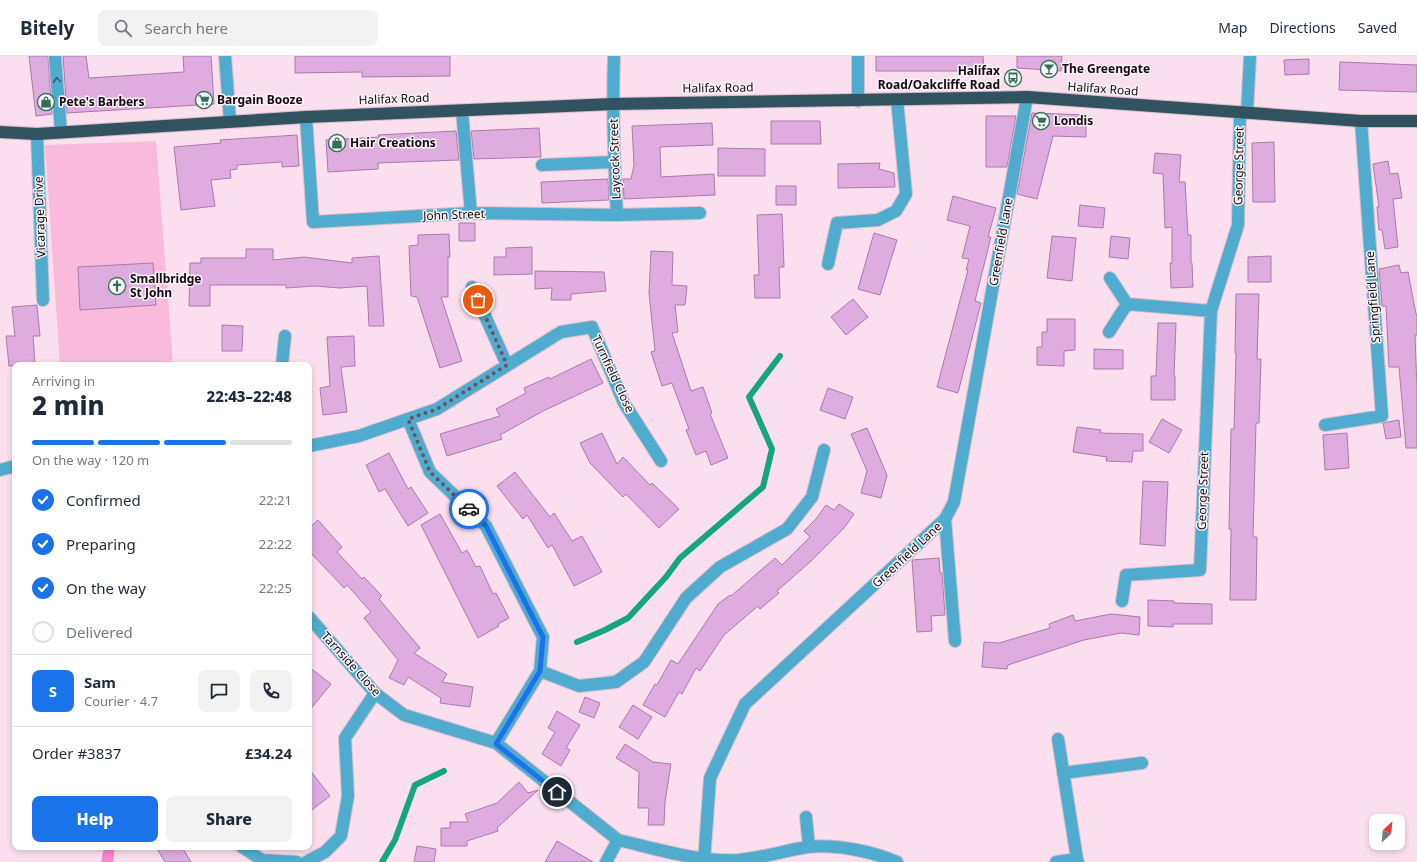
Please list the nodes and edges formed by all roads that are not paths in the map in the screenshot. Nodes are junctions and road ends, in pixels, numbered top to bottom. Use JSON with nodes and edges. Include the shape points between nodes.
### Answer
{"nodes":[{"id":1,"x":55,"y":56,"type":"edge"},
{"id":2,"x":225,"y":56,"type":"edge"},
{"id":3,"x":614,"y":56,"type":"edge"},
{"id":4,"x":858,"y":56,"type":"edge"},
{"id":5,"x":1250,"y":56,"type":"edge"},
{"id":6,"x":1027,"y":97,"type":"junction"},
{"id":7,"x":897,"y":100,"type":"junction"},
{"id":8,"x":858,"y":101,"type":"junction"},
{"id":9,"x":613,"y":104,"type":"junction"},
{"id":10,"x":462,"y":111,"type":"junction"},
{"id":11,"x":1244,"y":113,"type":"junction"},
{"id":12,"x":306,"y":117,"type":"junction"},
{"id":13,"x":230,"y":121,"type":"junction"},
{"id":14,"x":1360,"y":121,"type":"junction"},
{"id":15,"x":1417,"y":121,"type":"edge"},
{"id":16,"x":0,"y":132,"type":"edge"},
{"id":17,"x":61,"y":132,"type":"junction"},
{"id":18,"x":19,"y":134,"type":"junction"},
{"id":19,"x":37,"y":134,"type":"junction"},
{"id":20,"x":0,"y":138,"type":"edge"},
{"id":21,"x":614,"y":162,"type":"junction"},
{"id":22,"x":542,"y":165,"type":"dead end"},
{"id":23,"x":471,"y":213,"type":"junction"},
{"id":24,"x":700,"y":213,"type":"dead end"},
{"id":25,"x":617,"y":215,"type":"junction"},
{"id":26,"x":828,"y":264,"type":"dead end"},
{"id":27,"x":1110,"y":278,"type":"dead end"},
{"id":28,"x":472,"y":287,"type":"dead end"},
{"id":29,"x":43,"y":300,"type":"dead end"},
{"id":30,"x":1127,"y":304,"type":"junction"},
{"id":31,"x":1211,"y":311,"type":"junction"},
{"id":32,"x":1109,"y":332,"type":"dead end"},
{"id":33,"x":285,"y":336,"type":"dead end"},
{"id":34,"x":282,"y":362,"type":"edge"},
{"id":35,"x":507,"y":365,"type":"junction"},
{"id":36,"x":408,"y":419,"type":"junction"},
{"id":37,"x":1325,"y":425,"type":"dead end"},
{"id":38,"x":312,"y":445,"type":"edge"},
{"id":39,"x":824,"y":450,"type":"dead end"},
{"id":40,"x":661,"y":461,"type":"dead end"},
{"id":41,"x":12,"y":467,"type":"edge"},
{"id":42,"x":0,"y":470,"type":"edge"},
{"id":43,"x":945,"y":519,"type":"junction"},
{"id":44,"x":1122,"y":601,"type":"dead end"},
{"id":45,"x":312,"y":620,"type":"edge"},
{"id":46,"x":955,"y":641,"type":"dead end"},
{"id":47,"x":540,"y":671,"type":"junction"},
{"id":48,"x":375,"y":693,"type":"junction"},
{"id":49,"x":1058,"y":739,"type":"dead end"},
{"id":50,"x":496,"y":744,"type":"junction"},
{"id":51,"x":1142,"y":763,"type":"dead end"},
{"id":52,"x":1063,"y":773,"type":"junction"},
{"id":53,"x":806,"y":817,"type":"dead end"},
{"id":54,"x":618,"y":840,"type":"junction"},
{"id":55,"x":809,"y":847,"type":"junction"},
{"id":56,"x":247,"y":850,"type":"edge"},
{"id":57,"x":1077,"y":860,"type":"edge"},
{"id":58,"x":704,"y":861,"type":"edge"},
{"id":59,"x":297,"y":862,"type":"edge"},
{"id":60,"x":306,"y":862,"type":"edge"},
{"id":61,"x":606,"y":862,"type":"edge"},
{"id":62,"x":897,"y":862,"type":"edge"},
{"id":63,"x":1056,"y":862,"type":"edge"}],
"edges":[{"from":17,"to":1,"type":"street","one_way":true},
{"from":2,"to":13,"type":"street"},
{"from":3,"to":9,"type":"street","name":"Laycock Street"},
{"from":4,"to":8,"type":"street"},
{"from":5,"to":11,"type":"street","name":"George Street"},
{"from":6,"to":7,"type":"highway","name":"Halifax Road"},
{"from":6,"to":11,"type":"highway","name":"Halifax Road"},
{"from":6,"to":43,"type":"street","name":"Greenfield Lane","via":[[954,502]]},
{"from":7,"to":8,"type":"highway","name":"Halifax Road"},
{"from":7,"to":26,"type":"street","via":[[906,194],[896,211],[878,220],[837,223]]},
{"from":8,"to":9,"type":"highway","name":"Halifax Road"},
{"from":9,"to":10,"type":"highway","name":"Halifax Road"},
{"from":9,"to":21,"type":"street","name":"Laycock Street"},
{"from":10,"to":12,"type":"highway","name":"Halifax Road"},
{"from":10,"to":23,"type":"street"},
{"from":11,"to":14,"type":"highway","name":"Halifax Road"},
{"from":11,"to":31,"type":"street","name":"George Street","via":[[1238,225]]},
{"from":12,"to":13,"type":"highway","name":"Halifax Road"},
{"from":12,"to":23,"type":"street","name":"John Street","via":[[313,222]]},
{"from":13,"to":17,"type":"highway","name":"Halifax Road"},
{"from":14,"to":15,"type":"highway","name":"Halifax Road"},
{"from":14,"to":37,"type":"street","name":"Springfield Lane","via":[[1382,416]]},
{"from":16,"to":18,"type":"highway","name":"Halifax Road"},
{"from":17,"to":19,"type":"highway","name":"Halifax Road"},
{"from":18,"to":19,"type":"highway","name":"Halifax Road"},
{"from":18,"to":20,"type":"highway","name":"Halifax Road"},
{"from":19,"to":29,"type":"street","name":"Vicarage Drive"},
{"from":21,"to":22,"type":"street"},
{"from":21,"to":25,"type":"street","name":"Laycock Street"},
{"from":23,"to":25,"type":"street","name":"John Street"},
{"from":24,"to":25,"type":"street","name":"John Street"},
{"from":27,"to":30,"type":"street"},
{"from":28,"to":35,"type":"street"},
{"from":30,"to":31,"type":"street"},
{"from":30,"to":32,"type":"street"},
{"from":31,"to":44,"type":"street","name":"George Street","via":[[1200,570],[1126,575]]},
{"from":33,"to":34,"type":"street"},
{"from":35,"to":36,"type":"street","via":[[437,409]]},
{"from":35,"to":40,"type":"street","name":"Turnfield Close","via":[[561,332],[592,327],[624,403]]},
{"from":36,"to":38,"type":"street","via":[[359,436]]},
{"from":36,"to":47,"type":"street","via":[[430,472],[486,526],[543,637]]},
{"from":39,"to":47,"type":"street","via":[[812,496],[787,529],[720,567],[686,598],[644,662],[616,682],[579,686]]},
{"from":41,"to":42,"type":"street"},
{"from":43,"to":46,"type":"street"},
{"from":43,"to":58,"type":"street","name":"Greenfield Lane","via":[[745,704],[710,778]]},
{"from":45,"to":48,"type":"street","name":"Tarnside Close"},
{"from":47,"to":50,"type":"street"},
{"from":48,"to":50,"type":"street","name":"Tarnside Close","via":[[404,715]]},
{"from":48,"to":60,"type":"street","via":[[344,738],[348,796],[341,836],[325,852]]},
{"from":49,"to":52,"type":"street"},
{"from":50,"to":54,"type":"street","name":"Tarnside Close"},
{"from":51,"to":52,"type":"street"},
{"from":52,"to":57,"type":"street"},
{"from":53,"to":55,"type":"street"},
{"from":54,"to":58,"type":"street"},
{"from":54,"to":61,"type":"street"},
{"from":55,"to":58,"type":"street","via":[[738,860]]},
{"from":55,"to":62,"type":"street","via":[[852,848]]},
{"from":56,"to":59,"type":"street","via":[[262,860]]},
{"from":57,"to":63,"type":"street"}]}
